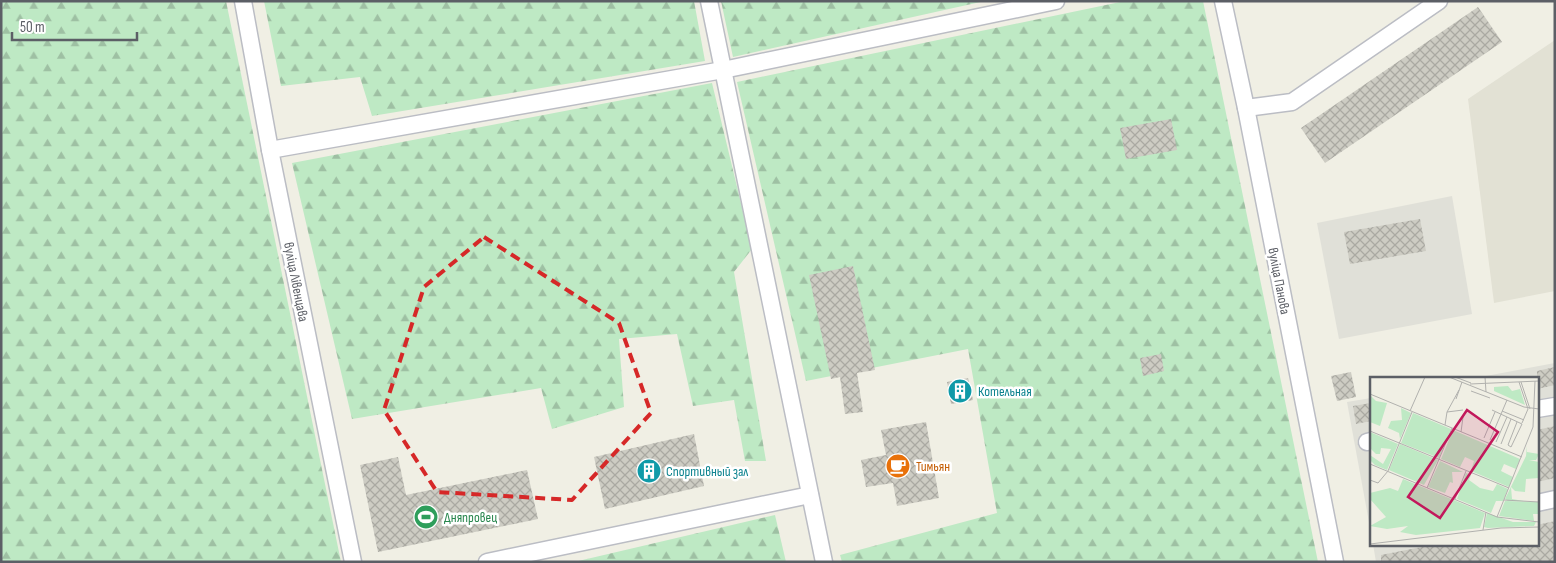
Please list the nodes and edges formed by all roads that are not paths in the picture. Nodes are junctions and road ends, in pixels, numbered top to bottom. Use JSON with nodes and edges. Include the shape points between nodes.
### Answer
{"nodes":[{"id":1,"x":243,"y":1,"type":"edge"},
{"id":2,"x":709,"y":1,"type":"edge"},
{"id":3,"x":1056,"y":1,"type":"edge"},
{"id":4,"x":1223,"y":1,"type":"edge"},
{"id":5,"x":1439,"y":1,"type":"edge"},
{"id":6,"x":723,"y":70,"type":"junction"},
{"id":7,"x":1246,"y":108,"type":"junction"},
{"id":8,"x":270,"y":150,"type":"junction"},
{"id":9,"x":1555,"y":406,"type":"edge"},
{"id":10,"x":1538,"y":409,"type":"edge"},
{"id":11,"x":810,"y":495,"type":"junction"},
{"id":12,"x":1555,"y":499,"type":"edge"},
{"id":13,"x":1538,"y":503,"type":"edge"},
{"id":14,"x":353,"y":562,"type":"edge"},
{"id":15,"x":487,"y":562,"type":"edge"},
{"id":16,"x":824,"y":562,"type":"edge"},
{"id":17,"x":1335,"y":562,"type":"edge"}],
"edges":[{"from":1,"to":8,"type":"street","name":"вуліца Лівенцава"},
{"from":2,"to":6,"type":"street"},
{"from":3,"to":6,"type":"street"},
{"from":4,"to":7,"type":"street","name":"вуліца Панова"},
{"from":5,"to":7,"type":"street","via":[[1292,102]]},
{"from":6,"to":8,"type":"street"},
{"from":6,"to":11,"type":"street"},
{"from":7,"to":17,"type":"street","name":"вуліца Панова"},
{"from":8,"to":14,"type":"street","name":"вуліца Лівенцава"},
{"from":9,"to":10,"type":"street"},
{"from":11,"to":15,"type":"street"},
{"from":11,"to":16,"type":"street"},
{"from":12,"to":13,"type":"street"}]}
